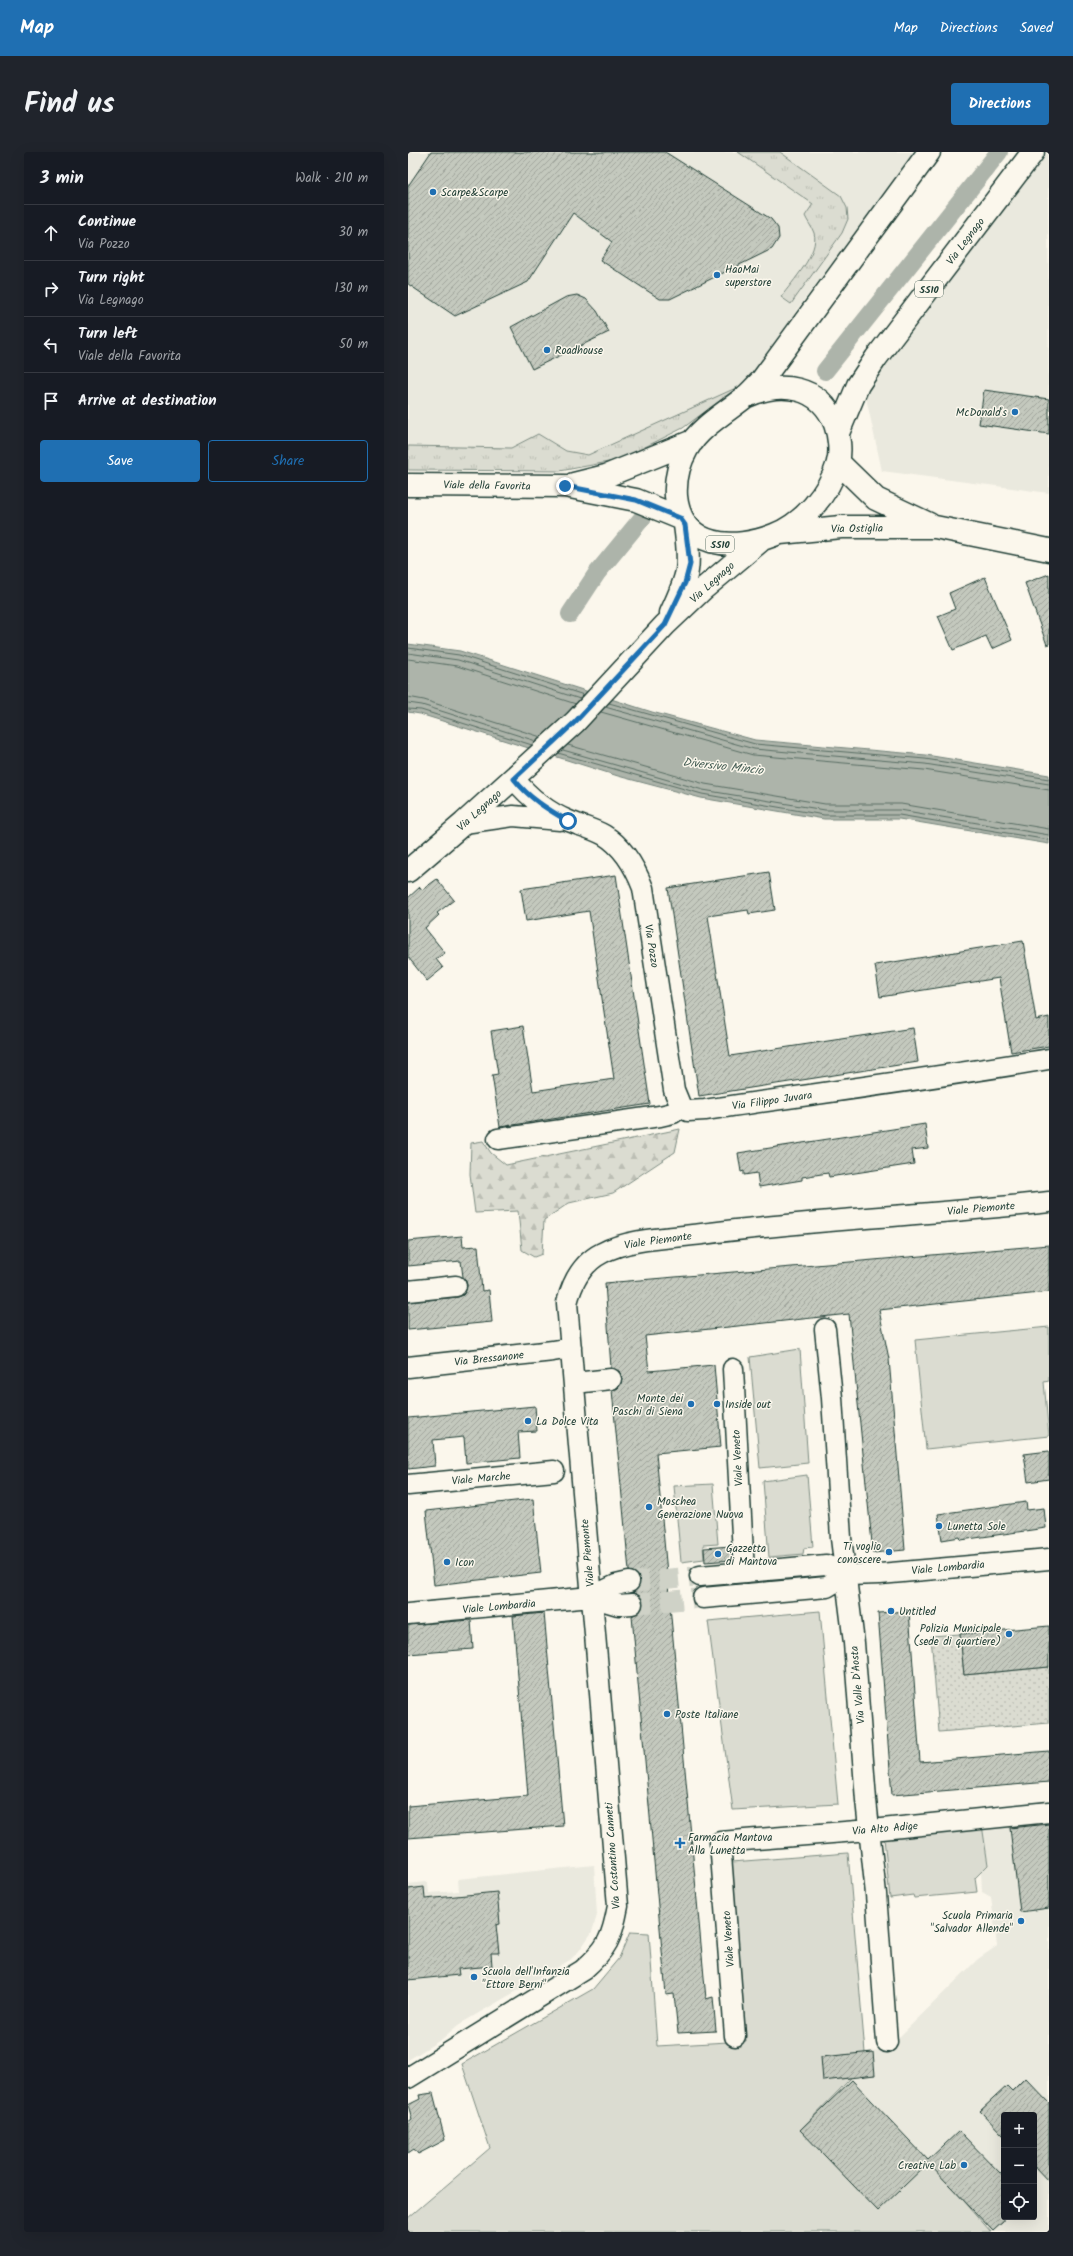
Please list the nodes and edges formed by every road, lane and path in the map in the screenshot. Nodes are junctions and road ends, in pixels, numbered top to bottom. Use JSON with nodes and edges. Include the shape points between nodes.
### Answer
{"nodes":[{"id":1,"x":929,"y":152,"type":"edge"},
{"id":2,"x":1033,"y":152,"type":"edge"},
{"id":3,"x":747,"y":396,"type":"junction"},
{"id":4,"x":838,"y":433,"type":"junction"},
{"id":5,"x":693,"y":440,"type":"junction"},
{"id":6,"x":838,"y":462,"type":"junction"},
{"id":7,"x":408,"y":484,"type":"edge"},
{"id":8,"x":565,"y":486,"type":"junction"},
{"id":9,"x":683,"y":521,"type":"junction"},
{"id":10,"x":935,"y":527,"type":"junction"},
{"id":11,"x":770,"y":537,"type":"junction"},
{"id":12,"x":1049,"y":550,"type":"edge"},
{"id":13,"x":665,"y":625,"type":"junction"},
{"id":14,"x":514,"y":779,"type":"junction"},
{"id":15,"x":568,"y":821,"type":"junction"},
{"id":16,"x":464,"y":823,"type":"junction"},
{"id":17,"x":408,"y":871,"type":"edge"},
{"id":18,"x":1049,"y":1059,"type":"edge"},
{"id":19,"x":681,"y":1107,"type":"junction"},
{"id":20,"x":498,"y":1139,"type":"dead end"},
{"id":21,"x":1049,"y":1202,"type":"edge"},
{"id":22,"x":456,"y":1286,"type":"dead end"},
{"id":23,"x":408,"y":1291,"type":"edge"},
{"id":24,"x":824,"y":1329,"type":"dead end"},
{"id":25,"x":570,"y":1348,"type":"junction"},
{"id":26,"x":408,"y":1367,"type":"edge"},
{"id":27,"x":733,"y":1369,"type":"dead end"},
{"id":28,"x":611,"y":1379,"type":"dead end"},
{"id":29,"x":575,"y":1383,"type":"junction"},
{"id":30,"x":554,"y":1471,"type":"dead end"},
{"id":31,"x":408,"y":1485,"type":"edge"},
{"id":32,"x":1049,"y":1559,"type":"edge"},
{"id":33,"x":744,"y":1572,"type":"junction"},
{"id":34,"x":847,"y":1575,"type":"junction"},
{"id":35,"x":700,"y":1576,"type":"tunnel mouth"},
{"id":36,"x":629,"y":1582,"type":"tunnel mouth"},
{"id":37,"x":591,"y":1597,"type":"junction"},
{"id":38,"x":703,"y":1598,"type":"tunnel mouth"},
{"id":39,"x":632,"y":1604,"type":"tunnel mouth"},
{"id":40,"x":408,"y":1614,"type":"edge"},
{"id":41,"x":1049,"y":1812,"type":"edge"},
{"id":42,"x":869,"y":1830,"type":"junction"},
{"id":43,"x":720,"y":1842,"type":"joint"},
{"id":44,"x":735,"y":2036,"type":"dead end"},
{"id":45,"x":887,"y":2042,"type":"dead end"},
{"id":46,"x":408,"y":2078,"type":"edge"}],
"edges":[{"from":1,"to":3,"type":"main road","name":"Via Legnago","number":"SS10","via":[[773,366]]},
{"from":2,"to":4,"type":"main road","name":"Via Legnago","number":"SS10","via":[[876,358],[858,385]]},
{"from":3,"to":4,"type":"main road","name":"Via Legnago","number":"SS10","via":[[762,389],[775,388],[804,392],[821,402],[828,410]]},
{"from":3,"to":5,"type":"main road","name":"Via Legnago","number":"SS10"},
{"from":4,"to":6,"type":"main road","name":"Via Legnago","number":"SS10"},
{"from":5,"to":8,"type":"main road","name":"Viale della Favorita","via":[[606,476]]},
{"from":5,"to":9,"type":"main road","name":"Via Legnago","number":"SS10","via":[[682,459],[677,476],[676,493]]},
{"from":6,"to":10,"type":"main road","name":"Via Ostiglia","via":[[876,499]]},
{"from":6,"to":11,"type":"main road","name":"Via Legnago","number":"SS10","via":[[827,485],[813,505],[795,524]]},
{"from":7,"to":8,"type":"main road","name":"Viale della Favorita"},
{"from":8,"to":9,"type":"main road","name":"Viale della Favorita","via":[[636,500]]},
{"from":9,"to":11,"type":"main road","name":"Via Legnago","number":"SS10","via":[[698,535],[722,545]]},
{"from":9,"to":13,"type":"main road","name":"Via Legnago","via":[[690,564],[685,583]]},
{"from":10,"to":11,"type":"main road","name":"Via Ostiglia","via":[[840,527]]},
{"from":10,"to":12,"type":"main road","name":"Via Ostiglia"},
{"from":11,"to":13,"type":"main road","name":"Via Legnago","via":[[718,576]]},
{"from":13,"to":14,"type":"main road","name":"Via Legnago","via":[[575,722]]},
{"from":14,"to":15,"type":"street","name":"Via Pozzo","via":[[537,803]]},
{"from":14,"to":16,"type":"main road","name":"Via Legnago"},
{"from":15,"to":16,"type":"street","name":"Via Pozzo","via":[[513,816]]},
{"from":15,"to":19,"type":"street","name":"Via Pozzo","via":[[594,830],[613,841],[629,858],[640,880],[674,1090]]},
{"from":16,"to":17,"type":"main road","name":"Via Legnago"},
{"from":18,"to":19,"type":"street","name":"Via Filippo Juvara","via":[[940,1078],[879,1084],[705,1110],[688,1111]]},
{"from":19,"to":20,"type":"street","via":[[660,1116]]},
{"from":21,"to":25,"type":"street","name":"Viale Piemonte","via":[[739,1229],[626,1244],[592,1259],[583,1268],[570,1290],[567,1303]]},
{"from":22,"to":23,"type":"street"},
{"from":24,"to":34,"type":"street","name":"Via Valle D'Aosta","via":[[832,1398],[841,1538]]},
{"from":25,"to":26,"type":"street","name":"Via Bressanone"},
{"from":25,"to":29,"type":"street","name":"Viale Piemonte"},
{"from":27,"to":33,"type":"street","name":"Viale Veneto"},
{"from":28,"to":29,"type":"street"},
{"from":29,"to":37,"type":"street","name":"Viale Piemonte"},
{"from":30,"to":31,"type":"street","name":"Viale Marche"},
{"from":32,"to":34,"type":"street","name":"Viale Lombardia"},
{"from":33,"to":34,"type":"street","name":"Viale Lombardia","via":[[826,1565]]},
{"from":33,"to":35,"type":"street","name":"Viale Lombardia"},
{"from":34,"to":38,"type":"street","name":"Viale Lombardia","via":[[827,1587]]},
{"from":34,"to":42,"type":"street","name":"Via Valle D'Aosta"},
{"from":36,"to":37,"type":"street","name":"Viale Lombardia"},
{"from":37,"to":39,"type":"street","name":"Viale Lombardia","via":[[618,1605]]},
{"from":37,"to":40,"type":"street","name":"Viale Lombardia"},
{"from":37,"to":46,"type":"street","name":"Via Costantino Canneti","via":[[618,1906],[612,1935],[599,1957],[584,1970]]},
{"from":41,"to":42,"type":"street","name":"Via Alto Adige"},
{"from":42,"to":43,"type":"street","name":"Via Alto Adige"},
{"from":42,"to":45,"type":"street","name":"Via Valle D'Aosta"},
{"from":43,"to":44,"type":"street","name":"Viale Veneto"}]}
